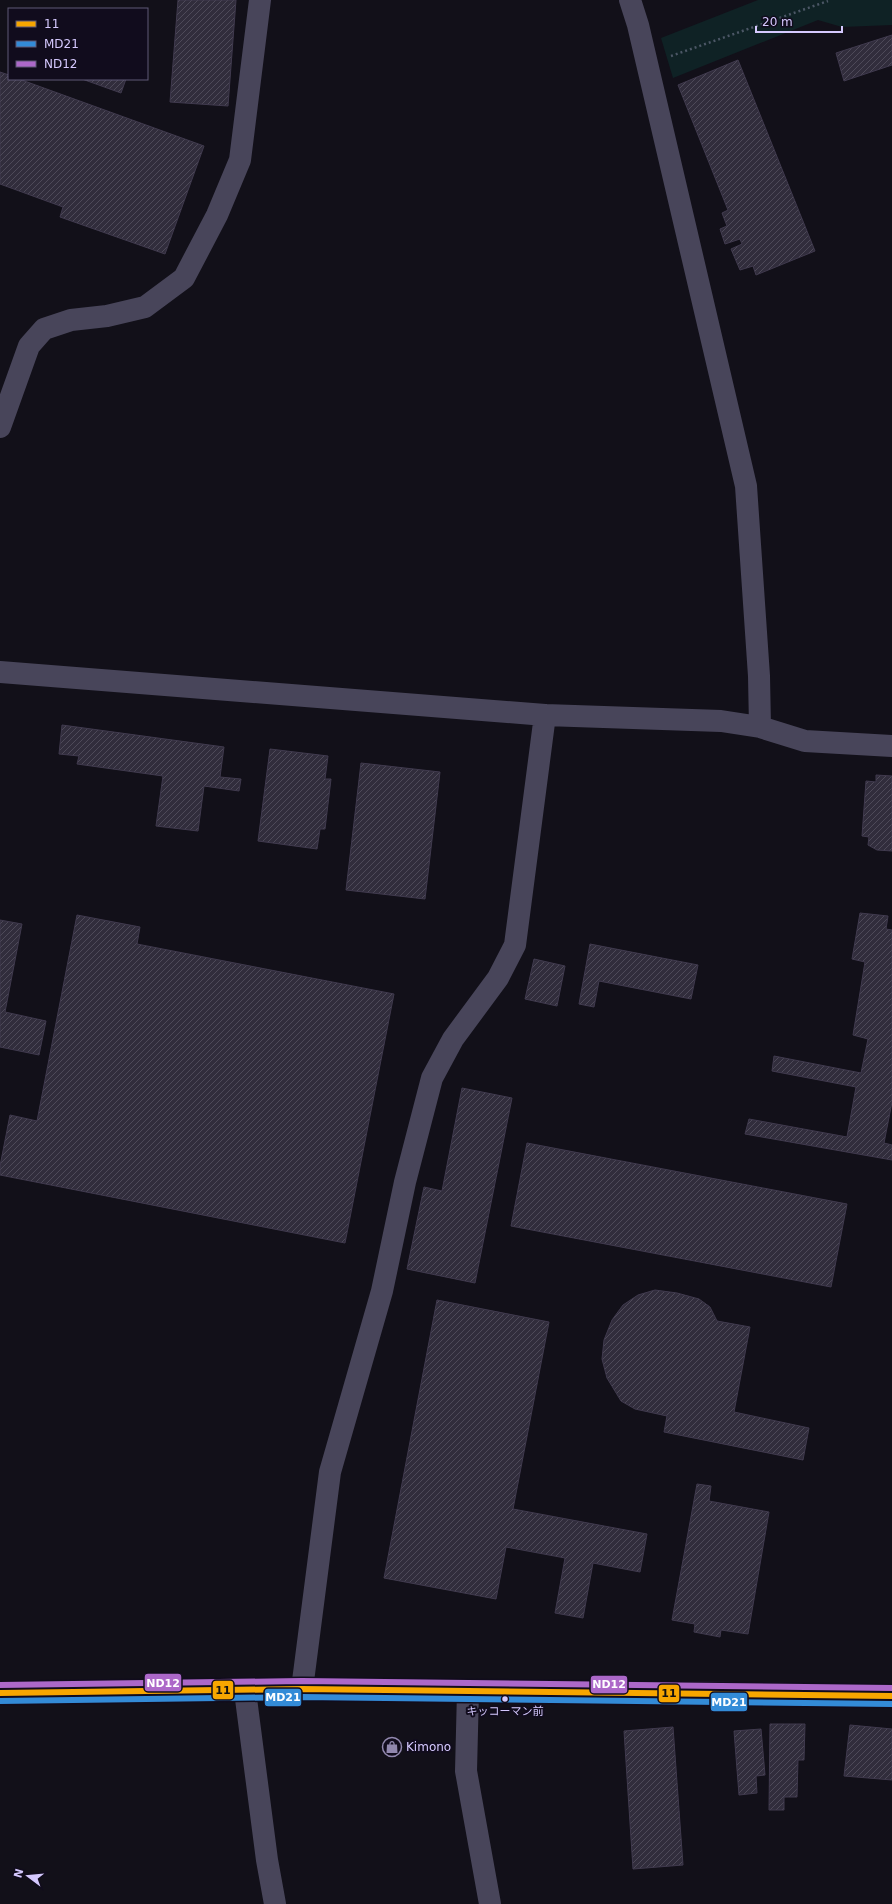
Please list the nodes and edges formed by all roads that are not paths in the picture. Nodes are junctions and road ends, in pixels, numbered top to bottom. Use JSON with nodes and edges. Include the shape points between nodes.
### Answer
{"nodes":[{"id":1,"x":260,"y":0,"type":"edge"},
{"id":2,"x":630,"y":0,"type":"edge"},
{"id":3,"x":0,"y":427,"type":"edge"},
{"id":4,"x":0,"y":672,"type":"edge"},
{"id":5,"x":545,"y":715,"type":"junction"},
{"id":6,"x":760,"y":727,"type":"junction"},
{"id":7,"x":892,"y":746,"type":"edge"},
{"id":8,"x":302,"y":1689,"type":"junction"},
{"id":9,"x":245,"y":1691,"type":"junction"},
{"id":10,"x":468,"y":1691,"type":"junction"},
{"id":11,"x":0,"y":1693,"type":"edge"},
{"id":12,"x":892,"y":1696,"type":"edge"},
{"id":13,"x":275,"y":1904,"type":"edge"},
{"id":14,"x":490,"y":1904,"type":"edge"}],
"edges":[{"from":1,"to":3,"type":"street","via":[[240,160],[217,215],[184,278],[145,307],[107,316],[71,320],[44,329],[29,346]]},
{"from":2,"to":6,"type":"street","via":[[648,64],[746,486]]},
{"from":4,"to":5,"type":"street"},
{"from":5,"to":6,"type":"street","via":[[721,721]]},
{"from":5,"to":8,"type":"street","via":[[515,945],[498,978],[453,1039],[432,1078],[405,1182],[382,1291],[330,1472]]},
{"from":6,"to":7,"type":"street","via":[[805,741]]},
{"from":8,"to":9,"type":"main road"},
{"from":8,"to":10,"type":"main road"},
{"from":9,"to":11,"type":"main road"},
{"from":9,"to":13,"type":"street"},
{"from":10,"to":12,"type":"main road","via":[[737,1692]]},
{"from":10,"to":14,"type":"street","via":[[466,1771]]}]}
